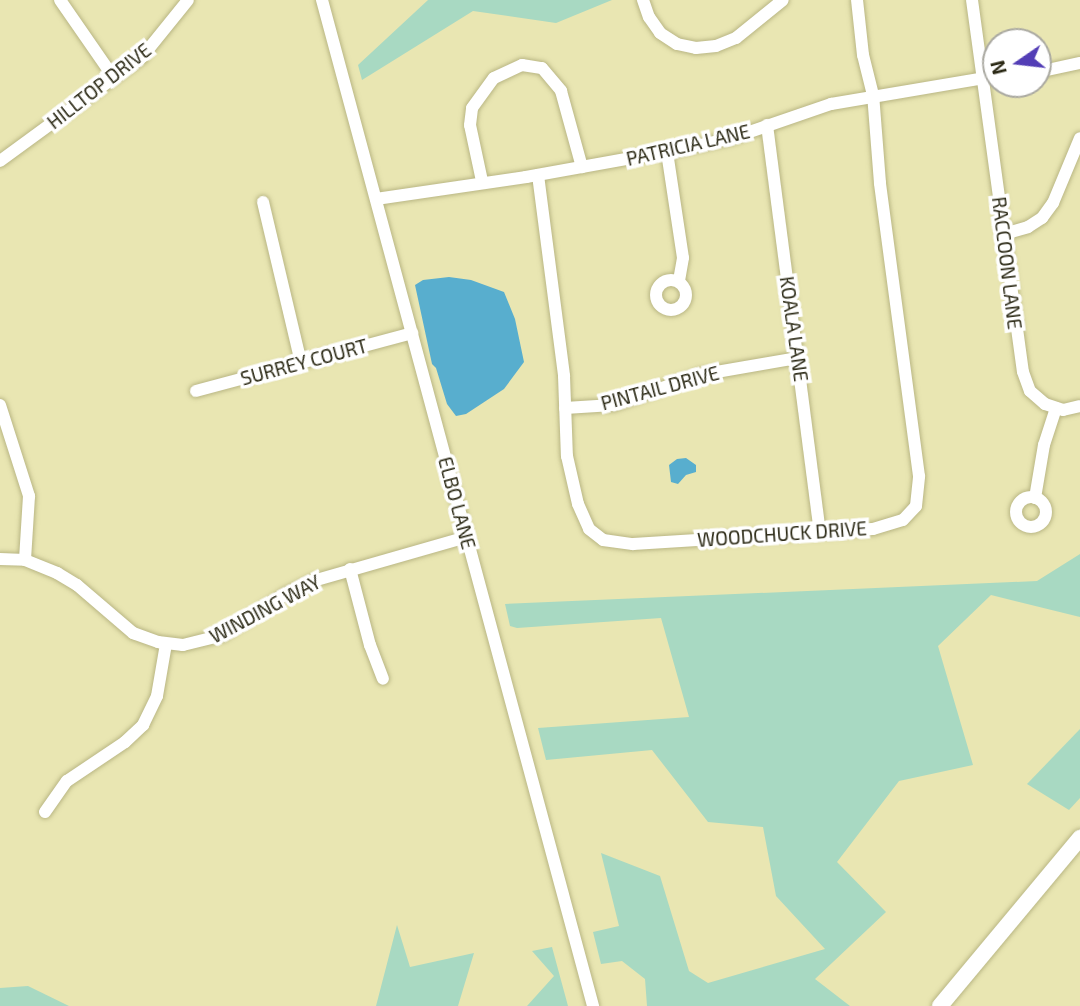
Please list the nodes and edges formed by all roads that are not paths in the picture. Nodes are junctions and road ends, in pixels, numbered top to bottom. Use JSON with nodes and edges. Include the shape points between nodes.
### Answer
{"nodes":[{"id":1,"x":60,"y":0,"type":"edge"},
{"id":2,"x":188,"y":0,"type":"edge"},
{"id":3,"x":322,"y":0,"type":"edge"},
{"id":4,"x":643,"y":0,"type":"edge"},
{"id":5,"x":783,"y":0,"type":"edge"},
{"id":6,"x":857,"y":0,"type":"edge"},
{"id":7,"x":972,"y":0,"type":"edge"},
{"id":8,"x":1080,"y":63,"type":"edge"},
{"id":9,"x":1052,"y":69,"type":"edge"},
{"id":10,"x":114,"y":78,"type":"junction"},
{"id":11,"x":982,"y":78,"type":"joint"},
{"id":12,"x":873,"y":95,"type":"junction"},
{"id":13,"x":985,"y":98,"type":"edge"},
{"id":14,"x":767,"y":125,"type":"junction"},
{"id":15,"x":1080,"y":138,"type":"edge"},
{"id":16,"x":667,"y":152,"type":"junction"},
{"id":17,"x":0,"y":161,"type":"edge"},
{"id":18,"x":582,"y":167,"type":"junction"},
{"id":19,"x":538,"y":175,"type":"junction"},
{"id":20,"x":482,"y":181,"type":"junction"},
{"id":21,"x":376,"y":199,"type":"junction"},
{"id":22,"x":263,"y":202,"type":"dead end"},
{"id":23,"x":1004,"y":234,"type":"junction"},
{"id":24,"x":679,"y":281,"type":"dead end"},
{"id":25,"x":412,"y":333,"type":"junction"},
{"id":26,"x":797,"y":358,"type":"junction"},
{"id":27,"x":301,"y":363,"type":"junction"},
{"id":28,"x":196,"y":391,"type":"dead end"},
{"id":29,"x":0,"y":405,"type":"edge"},
{"id":30,"x":1080,"y":406,"type":"edge"},
{"id":31,"x":565,"y":408,"type":"junction"},
{"id":32,"x":1056,"y":408,"type":"junction"},
{"id":33,"x":1035,"y":498,"type":"dead end"},
{"id":34,"x":820,"y":533,"type":"junction"},
{"id":35,"x":466,"y":537,"type":"junction"},
{"id":36,"x":0,"y":559,"type":"edge"},
{"id":37,"x":24,"y":561,"type":"junction"},
{"id":38,"x":350,"y":569,"type":"junction"},
{"id":39,"x":166,"y":644,"type":"junction"},
{"id":40,"x":383,"y":680,"type":"dead end"},
{"id":41,"x":45,"y":812,"type":"dead end"},
{"id":42,"x":1080,"y":838,"type":"edge"},
{"id":43,"x":593,"y":1006,"type":"edge"},
{"id":44,"x":940,"y":1006,"type":"edge"}],
"edges":[{"from":1,"to":10,"type":"street"},
{"from":2,"to":10,"type":"street","name":"HILLTOP DRIVE","via":[[142,57]]},
{"from":3,"to":21,"type":"street","name":"ELBO LANE"},
{"from":4,"to":5,"type":"street","via":[[660,33],[677,44],[696,48],[736,38]]},
{"from":6,"to":12,"type":"street","name":"WOODCHUCK DRIVE"},
{"from":7,"to":11,"type":"street","name":"RACCOON LANE"},
{"from":8,"to":9,"type":"street"},
{"from":10,"to":17,"type":"street","name":"HILLTOP DRIVE"},
{"from":11,"to":12,"type":"street","name":"PATRICIA LANE"},
{"from":12,"to":14,"type":"street","name":"PATRICIA LANE"},
{"from":12,"to":34,"type":"street","name":"WOODCHUCK DRIVE","via":[[919,496],[911,514],[893,525]]},
{"from":13,"to":23,"type":"street","name":"RACCOON LANE"},
{"from":14,"to":16,"type":"street","name":"PATRICIA LANE"},
{"from":14,"to":26,"type":"street","name":"KOALA LANE"},
{"from":15,"to":23,"type":"street","via":[[1048,211],[1036,223]]},
{"from":16,"to":18,"type":"street","name":"PATRICIA LANE"},
{"from":16,"to":24,"type":"street","via":[[683,258]]},
{"from":18,"to":19,"type":"street","name":"PATRICIA LANE"},
{"from":18,"to":20,"type":"street","via":[[561,91],[542,68],[522,65],[494,78],[472,108],[470,125]]},
{"from":19,"to":20,"type":"street","name":"PATRICIA LANE"},
{"from":19,"to":31,"type":"street","name":"WOODCHUCK DRIVE"},
{"from":20,"to":21,"type":"street","name":"PATRICIA LANE"},
{"from":21,"to":25,"type":"street","name":"ELBO LANE"},
{"from":22,"to":27,"type":"street"},
{"from":23,"to":32,"type":"street","name":"RACCOON LANE","via":[[1023,372],[1030,391]]},
{"from":25,"to":27,"type":"street","name":"SURREY COURT"},
{"from":25,"to":35,"type":"street","name":"ELBO LANE"},
{"from":26,"to":31,"type":"street","name":"PINTAIL DRIVE","via":[[699,375],[613,405]]},
{"from":26,"to":34,"type":"street","name":"KOALA LANE"},
{"from":27,"to":28,"type":"street","name":"SURREY COURT"},
{"from":29,"to":37,"type":"street","via":[[29,496]]},
{"from":30,"to":32,"type":"street"},
{"from":31,"to":34,"type":"street","name":"WOODCHUCK DRIVE","via":[[567,456],[578,504],[589,529],[603,540],[633,544]]},
{"from":32,"to":33,"type":"street"},
{"from":35,"to":38,"type":"street","name":"WINDING WAY"},
{"from":35,"to":43,"type":"street","name":"ELBO LANE"},
{"from":36,"to":37,"type":"street","name":"WINDING WAY"},
{"from":37,"to":39,"type":"street","name":"WINDING WAY","via":[[67,578],[133,633]]},
{"from":38,"to":39,"type":"street","name":"WINDING WAY","via":[[299,587],[223,635],[196,643]]},
{"from":38,"to":40,"type":"street"},
{"from":39,"to":41,"type":"street","via":[[157,696],[143,725],[67,781]]},
{"from":42,"to":44,"type":"main road"}]}
